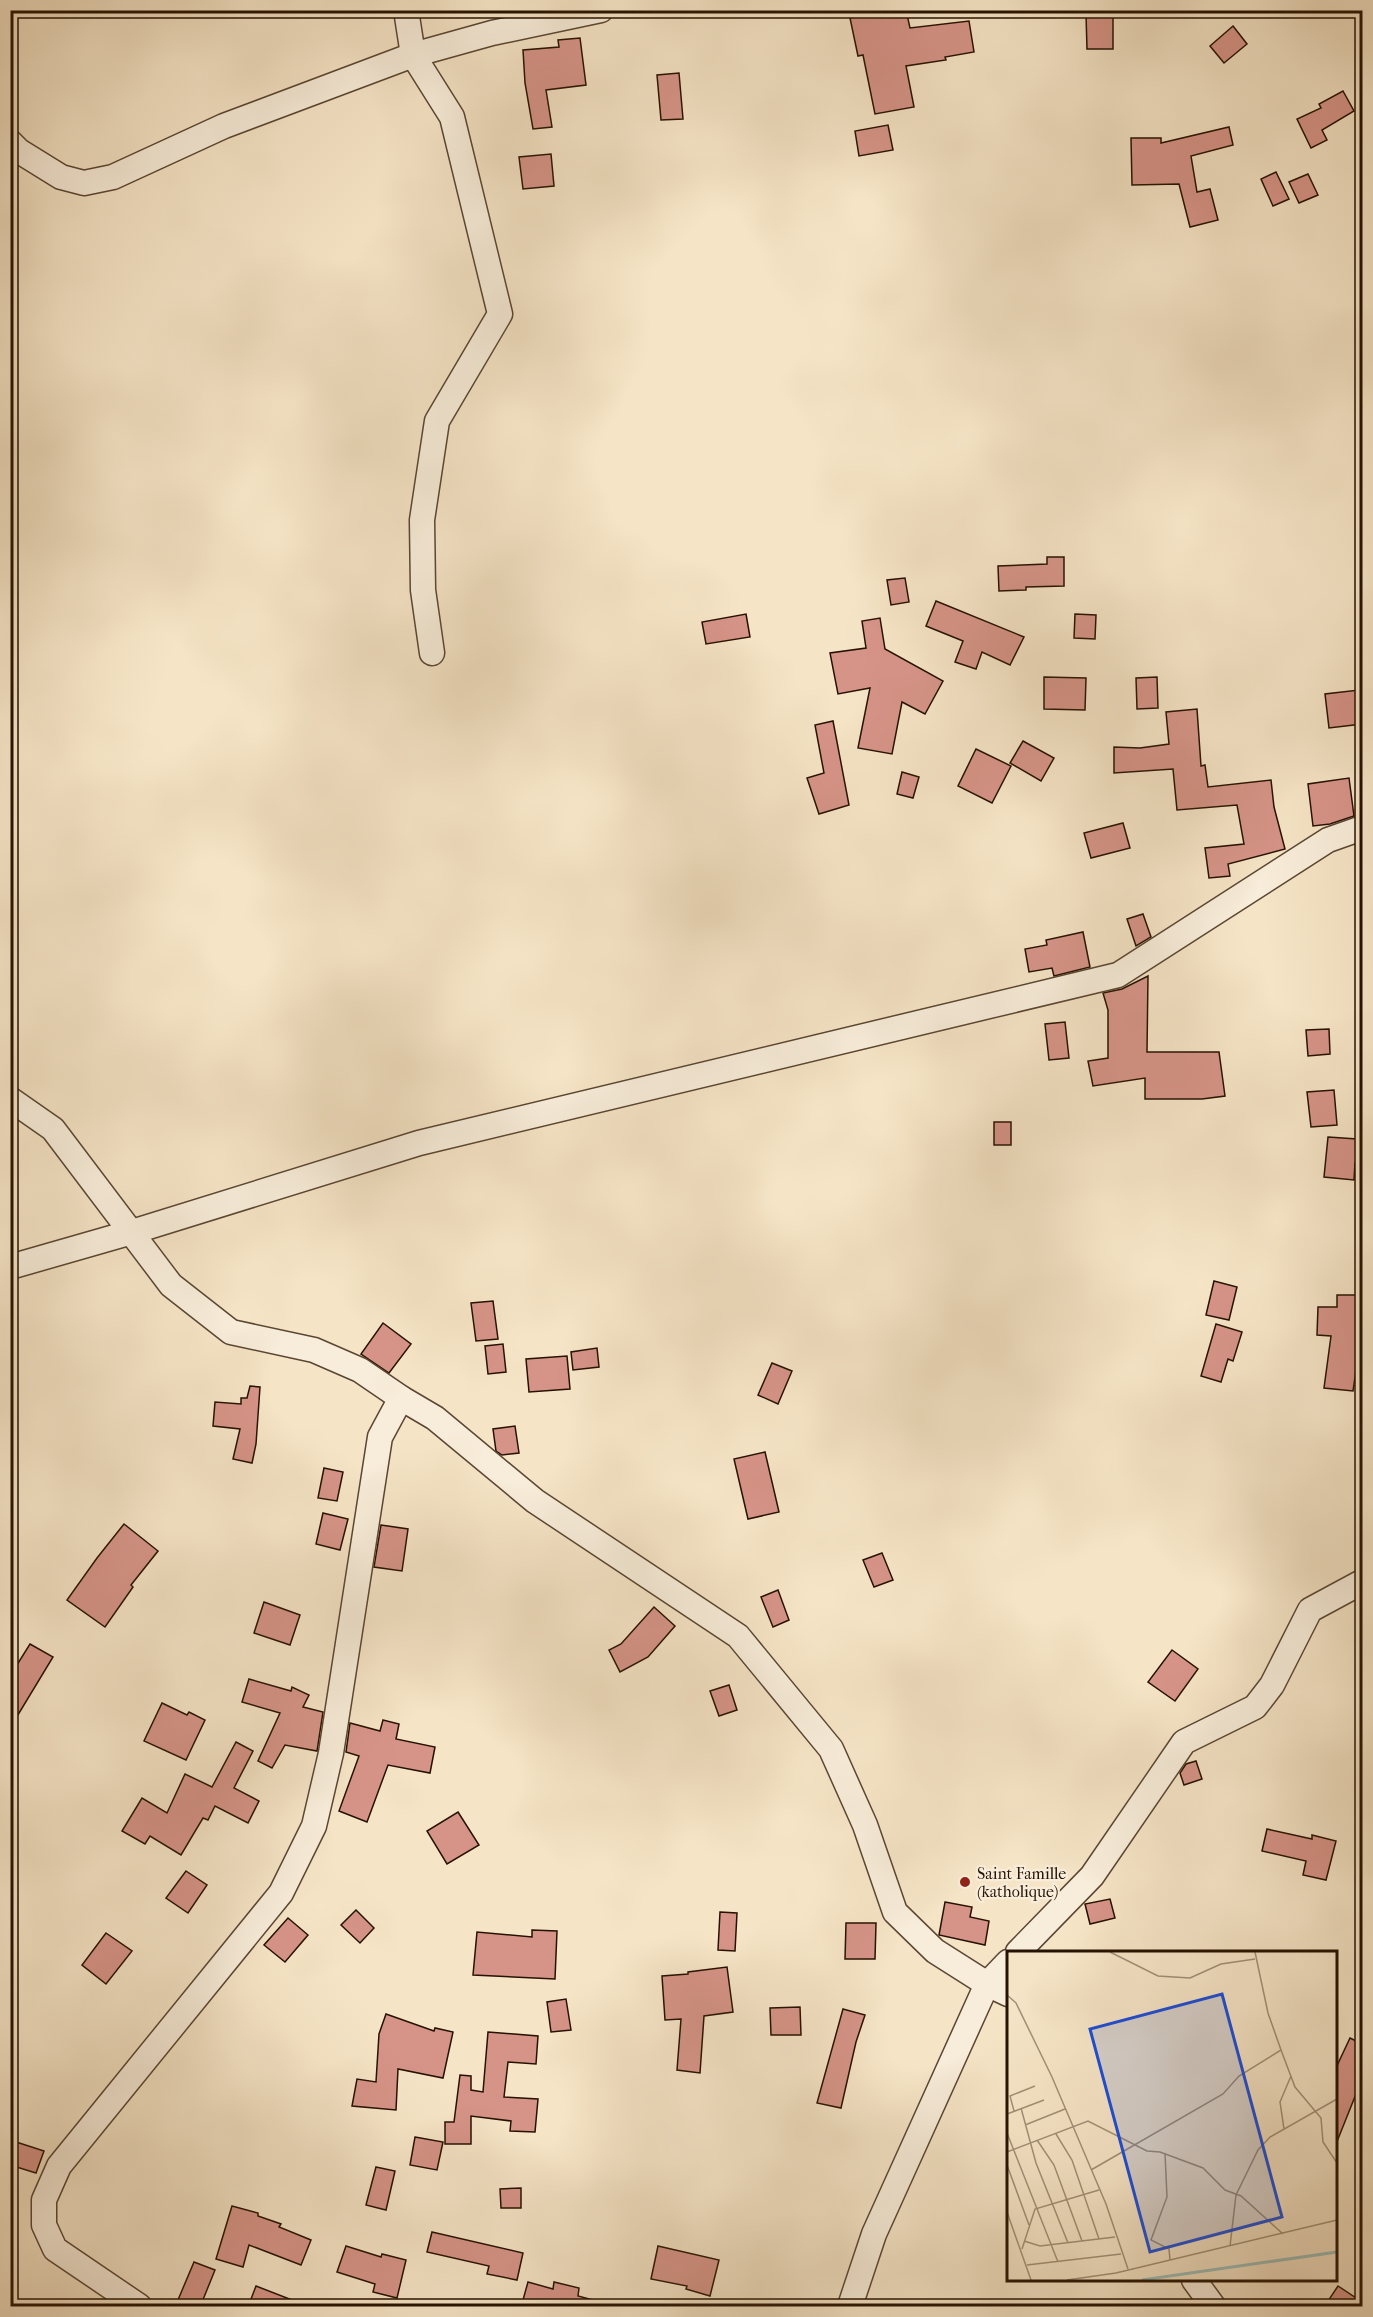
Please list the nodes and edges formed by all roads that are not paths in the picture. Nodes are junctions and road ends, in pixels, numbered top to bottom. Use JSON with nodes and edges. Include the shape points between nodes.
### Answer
{"nodes":[{"id":1,"x":406,"y":10,"type":"edge"},
{"id":2,"x":601,"y":10,"type":"edge"},
{"id":3,"x":413,"y":55,"type":"junction"},
{"id":4,"x":10,"y":142,"type":"edge"},
{"id":5,"x":432,"y":653,"type":"dead end"},
{"id":6,"x":1362,"y":828,"type":"edge"},
{"id":7,"x":10,"y":1099,"type":"edge"},
{"id":8,"x":132,"y":1232,"type":"junction"},
{"id":9,"x":10,"y":1267,"type":"edge"},
{"id":10,"x":401,"y":1398,"type":"junction"},
{"id":11,"x":1362,"y":1582,"type":"edge"},
{"id":12,"x":1020,"y":1951,"type":"edge"},
{"id":13,"x":1007,"y":1963,"type":"edge"},
{"id":14,"x":987,"y":1984,"type":"junction"},
{"id":15,"x":1007,"y":1994,"type":"edge"},
{"id":16,"x":1195,"y":2281,"type":"edge"},
{"id":17,"x":139,"y":2307,"type":"edge"},
{"id":18,"x":850,"y":2307,"type":"edge"},
{"id":19,"x":1213,"y":2307,"type":"edge"}],
"edges":[{"from":1,"to":3,"type":"street"},
{"from":2,"to":3,"type":"street","via":[[492,33]]},
{"from":3,"to":4,"type":"street","via":[[225,126],[113,177],[84,183],[61,177],[19,152]]},
{"from":3,"to":5,"type":"street","via":[[452,117],[500,314],[436,421],[422,520],[423,590]]},
{"from":6,"to":8,"type":"street","via":[[1328,840],[1118,975],[419,1143]]},
{"from":7,"to":8,"type":"street","via":[[53,1129]]},
{"from":8,"to":9,"type":"street"},
{"from":8,"to":10,"type":"street","via":[[171,1285],[231,1332],[314,1350],[360,1370]]},
{"from":10,"to":14,"type":"street","via":[[435,1418],[535,1501],[738,1636],[831,1749],[865,1825],[895,1912],[935,1951]]},
{"from":10,"to":17,"type":"street","via":[[380,1437],[331,1754],[314,1826],[281,1893],[59,2166],[44,2200],[44,2225],[55,2249]]},
{"from":11,"to":12,"type":"street","via":[[1310,1610],[1272,1684],[1255,1707],[1184,1742],[1092,1876]]},
{"from":13,"to":14,"type":"street"},
{"from":14,"to":15,"type":"street"},
{"from":14,"to":18,"type":"street","via":[[874,2234]]},
{"from":16,"to":19,"type":"street"}]}
